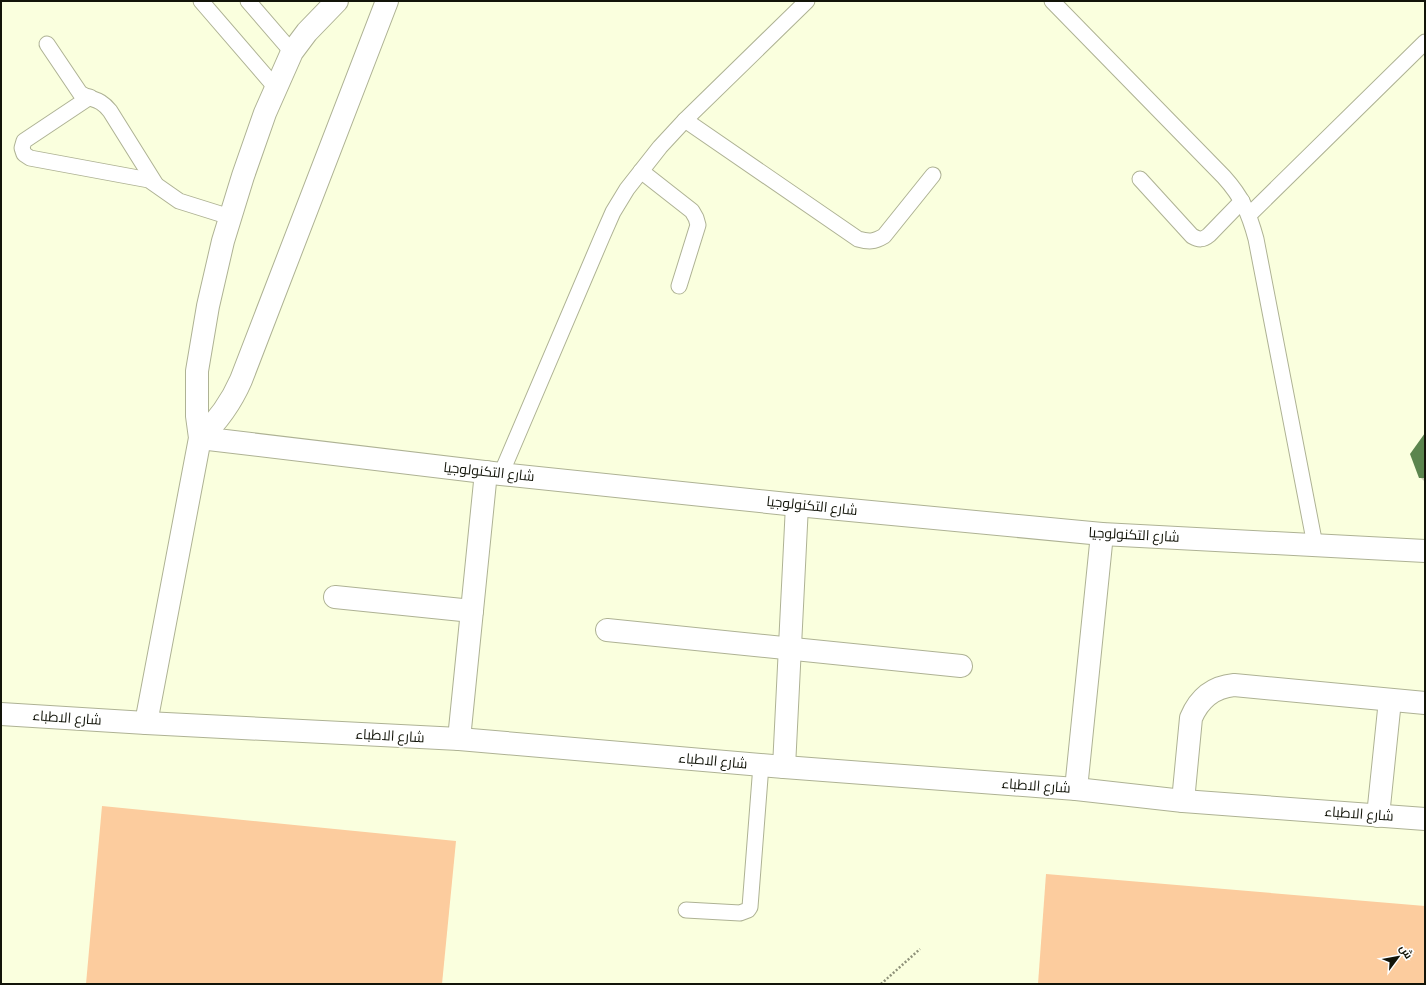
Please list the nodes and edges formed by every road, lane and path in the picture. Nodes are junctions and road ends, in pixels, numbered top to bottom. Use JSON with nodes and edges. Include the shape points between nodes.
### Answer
{"nodes":[{"id":1,"x":201,"y":1,"type":"edge"},
{"id":2,"x":248,"y":1,"type":"edge"},
{"id":3,"x":337,"y":1,"type":"edge"},
{"id":4,"x":387,"y":1,"type":"edge"},
{"id":5,"x":807,"y":1,"type":"edge"},
{"id":6,"x":1052,"y":1,"type":"edge"},
{"id":7,"x":1425,"y":42,"type":"edge"},
{"id":8,"x":47,"y":44,"type":"dead end"},
{"id":9,"x":292,"y":52,"type":"junction"},
{"id":10,"x":276,"y":88,"type":"junction"},
{"id":11,"x":90,"y":97,"type":"junction"},
{"id":12,"x":685,"y":120,"type":"junction"},
{"id":13,"x":640,"y":171,"type":"junction"},
{"id":14,"x":933,"y":175,"type":"dead end"},
{"id":15,"x":1140,"y":180,"type":"dead end"},
{"id":16,"x":156,"y":183,"type":"junction"},
{"id":17,"x":1242,"y":201,"type":"junction"},
{"id":18,"x":230,"y":216,"type":"junction"},
{"id":19,"x":1249,"y":216,"type":"junction"},
{"id":20,"x":679,"y":286,"type":"dead end"},
{"id":21,"x":200,"y":438,"type":"junction"},
{"id":22,"x":493,"y":473,"type":"junction"},
{"id":23,"x":797,"y":505,"type":"junction"},
{"id":24,"x":1102,"y":534,"type":"junction"},
{"id":25,"x":1315,"y":545,"type":"junction"},
{"id":26,"x":1425,"y":551,"type":"edge"},
{"id":27,"x":336,"y":597,"type":"dead end"},
{"id":28,"x":472,"y":610,"type":"junction"},
{"id":29,"x":607,"y":630,"type":"dead end"},
{"id":30,"x":790,"y":649,"type":"junction"},
{"id":31,"x":961,"y":666,"type":"dead end"},
{"id":32,"x":1390,"y":700,"type":"junction"},
{"id":33,"x":1425,"y":704,"type":"edge"},
{"id":34,"x":1,"y":714,"type":"edge"},
{"id":35,"x":146,"y":723,"type":"junction"},
{"id":36,"x":459,"y":739,"type":"junction"},
{"id":37,"x":761,"y":765,"type":"junction"},
{"id":38,"x":784,"y":767,"type":"junction"},
{"id":39,"x":1076,"y":789,"type":"junction"},
{"id":40,"x":1183,"y":801,"type":"junction"},
{"id":41,"x":1378,"y":816,"type":"junction"},
{"id":42,"x":1425,"y":819,"type":"edge"},
{"id":43,"x":686,"y":910,"type":"dead end"},
{"id":44,"x":920,"y":949,"type":"dead end"},
{"id":45,"x":881,"y":984,"type":"edge"}],
"edges":[{"from":1,"to":10,"type":"lane"},
{"from":2,"to":9,"type":"lane"},
{"from":3,"to":9,"type":"street"},
{"from":4,"to":21,"type":"street","via":[[241,380],[224,412]]},
{"from":5,"to":12,"type":"lane"},
{"from":6,"to":17,"type":"lane","via":[[1224,177]]},
{"from":7,"to":19,"type":"lane"},
{"from":8,"to":11,"type":"lane","via":[[76,89],[84,96]]},
{"from":9,"to":10,"type":"street"},
{"from":10,"to":18,"type":"street"},
{"from":11,"to":16,"type":"lane","via":[[105,104]]},
{"from":11,"to":16,"type":"lane","via":[[24,141],[24,154],[30,158],[143,178]]},
{"from":12,"to":13,"type":"lane"},
{"from":12,"to":14,"type":"lane","via":[[858,239],[867,242],[876,241],[884,236]]},
{"from":13,"to":20,"type":"lane","via":[[692,211],[696,218],[698,225]]},
{"from":13,"to":22,"type":"lane","via":[[620,201],[602,237]]},
{"from":15,"to":17,"type":"lane","via":[[1192,236],[1198,239],[1204,239],[1209,235]]},
{"from":16,"to":18,"type":"lane","via":[[179,201]]},
{"from":17,"to":19,"type":"lane"},
{"from":18,"to":21,"type":"street","via":[[208,306],[197,371],[197,416]]},
{"from":19,"to":25,"type":"lane","via":[[1256,238]]},
{"from":21,"to":22,"type":"street","name":"شارع التكنولوجيا"},
{"from":21,"to":35,"type":"street"},
{"from":22,"to":23,"type":"street","name":"شارع التكنولوجيا"},
{"from":22,"to":28,"type":"street"},
{"from":23,"to":24,"type":"street","name":"شارع التكنولوجيا"},
{"from":23,"to":30,"type":"street"},
{"from":24,"to":25,"type":"street","name":"شارع التكنولوجيا"},
{"from":24,"to":39,"type":"street"},
{"from":25,"to":26,"type":"street","name":"شارع التكنولوجيا"},
{"from":27,"to":28,"type":"street"},
{"from":28,"to":36,"type":"street"},
{"from":29,"to":30,"type":"street"},
{"from":30,"to":31,"type":"street"},
{"from":30,"to":38,"type":"street"},
{"from":32,"to":33,"type":"street"},
{"from":32,"to":40,"type":"street","via":[[1234,686],[1224,686],[1215,690],[1206,695],[1190,718]]},
{"from":32,"to":41,"type":"street"},
{"from":34,"to":35,"type":"street","name":"شارع الاطباء"},
{"from":35,"to":36,"type":"street","name":"شارع الاطباء"},
{"from":36,"to":37,"type":"street","name":"شارع الاطباء"},
{"from":37,"to":38,"type":"street","name":"شارع الاطباء"},
{"from":37,"to":43,"type":"lane","via":[[750,907],[740,913]]},
{"from":38,"to":39,"type":"street","name":"شارع الاطباء"},
{"from":39,"to":40,"type":"street","name":"شارع الاطباء"},
{"from":40,"to":41,"type":"street","name":"شارع الاطباء"},
{"from":41,"to":42,"type":"street","name":"شارع الاطباء"},
{"from":44,"to":45,"type":"path"}]}
